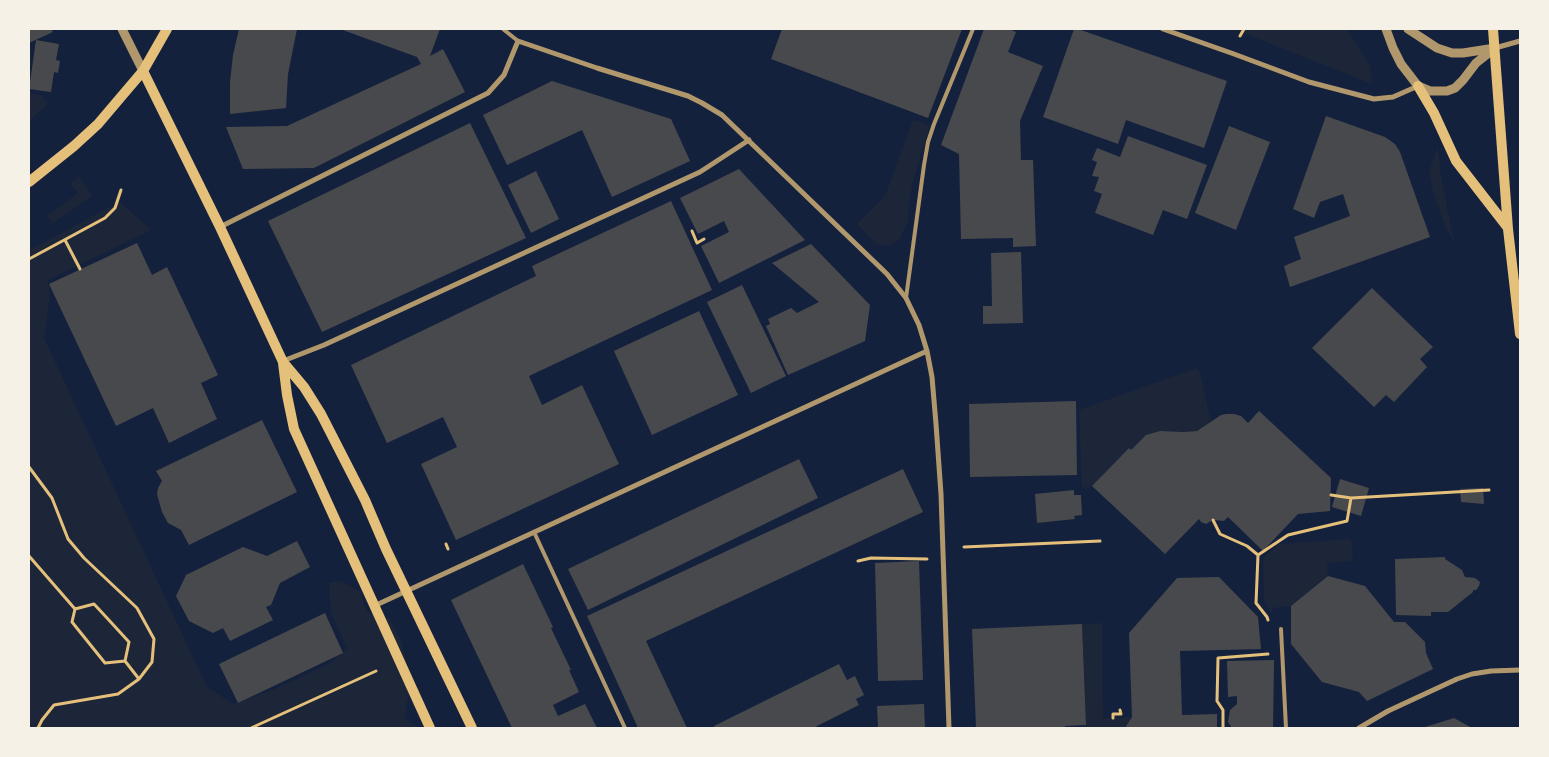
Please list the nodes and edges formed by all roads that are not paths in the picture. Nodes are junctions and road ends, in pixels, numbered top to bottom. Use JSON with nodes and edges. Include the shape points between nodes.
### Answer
{"nodes":[{"id":1,"x":122,"y":29,"type":"edge"},
{"id":2,"x":168,"y":29,"type":"edge"},
{"id":3,"x":503,"y":29,"type":"edge"},
{"id":4,"x":973,"y":29,"type":"edge"},
{"id":5,"x":1162,"y":29,"type":"edge"},
{"id":6,"x":1386,"y":29,"type":"edge"},
{"id":7,"x":1408,"y":29,"type":"edge"},
{"id":8,"x":1493,"y":29,"type":"edge"},
{"id":9,"x":518,"y":41,"type":"junction"},
{"id":10,"x":1520,"y":41,"type":"edge"},
{"id":11,"x":1495,"y":48,"type":"junction"},
{"id":12,"x":143,"y":71,"type":"junction"},
{"id":13,"x":1418,"y":86,"type":"junction"},
{"id":14,"x":749,"y":140,"type":"junction"},
{"id":15,"x":29,"y":182,"type":"edge"},
{"id":16,"x":220,"y":227,"type":"junction"},
{"id":17,"x":1508,"y":228,"type":"junction"},
{"id":18,"x":906,"y":298,"type":"junction"},
{"id":19,"x":1520,"y":334,"type":"edge"},
{"id":20,"x":927,"y":351,"type":"junction"},
{"id":21,"x":283,"y":362,"type":"junction"},
{"id":22,"x":534,"y":532,"type":"junction"},
{"id":23,"x":406,"y":591,"type":"junction"},
{"id":24,"x":374,"y":606,"type":"junction"},
{"id":25,"x":1281,"y":629,"type":"dead end"},
{"id":26,"x":1520,"y":670,"type":"edge"},
{"id":27,"x":430,"y":728,"type":"edge"},
{"id":28,"x":472,"y":728,"type":"edge"},
{"id":29,"x":625,"y":728,"type":"edge"},
{"id":30,"x":949,"y":728,"type":"edge"},
{"id":31,"x":1286,"y":728,"type":"edge"},
{"id":32,"x":1359,"y":728,"type":"edge"}],
"edges":[{"from":1,"to":12,"type":"street"},
{"from":2,"to":12,"type":"main road"},
{"from":3,"to":9,"type":"lane"},
{"from":4,"to":18,"type":"lane","via":[[928,142]]},
{"from":5,"to":13,"type":"street","via":[[1349,94],[1374,99],[1393,97]]},
{"from":6,"to":13,"type":"street","via":[[1401,64]]},
{"from":7,"to":11,"type":"street","via":[[1437,48],[1452,53]]},
{"from":8,"to":11,"type":"main road"},
{"from":9,"to":14,"type":"street","via":[[688,96],[722,115]]},
{"from":9,"to":16,"type":"street","via":[[504,75],[488,93]]},
{"from":10,"to":11,"type":"street"},
{"from":11,"to":13,"type":"street","via":[[1476,63],[1455,88],[1438,92]]},
{"from":11,"to":17,"type":"main road"},
{"from":12,"to":15,"type":"main road","via":[[98,124]]},
{"from":12,"to":16,"type":"main road"},
{"from":13,"to":17,"type":"main road","via":[[1456,161]]},
{"from":14,"to":18,"type":"street","via":[[872,259]]},
{"from":14,"to":21,"type":"street","via":[[700,172]]},
{"from":16,"to":21,"type":"main road"},
{"from":17,"to":19,"type":"main road"},
{"from":18,"to":20,"type":"street"},
{"from":20,"to":22,"type":"street"},
{"from":20,"to":30,"type":"street","via":[[933,384],[940,477]]},
{"from":21,"to":23,"type":"main road","via":[[321,414]]},
{"from":21,"to":24,"type":"main road","via":[[294,429]]},
{"from":22,"to":23,"type":"street"},
{"from":22,"to":29,"type":"lane"},
{"from":23,"to":24,"type":"street"},
{"from":23,"to":28,"type":"main road"},
{"from":24,"to":27,"type":"main road"},
{"from":25,"to":31,"type":"lane"},
{"from":26,"to":32,"type":"street","via":[[1491,671],[1457,679]]}]}
